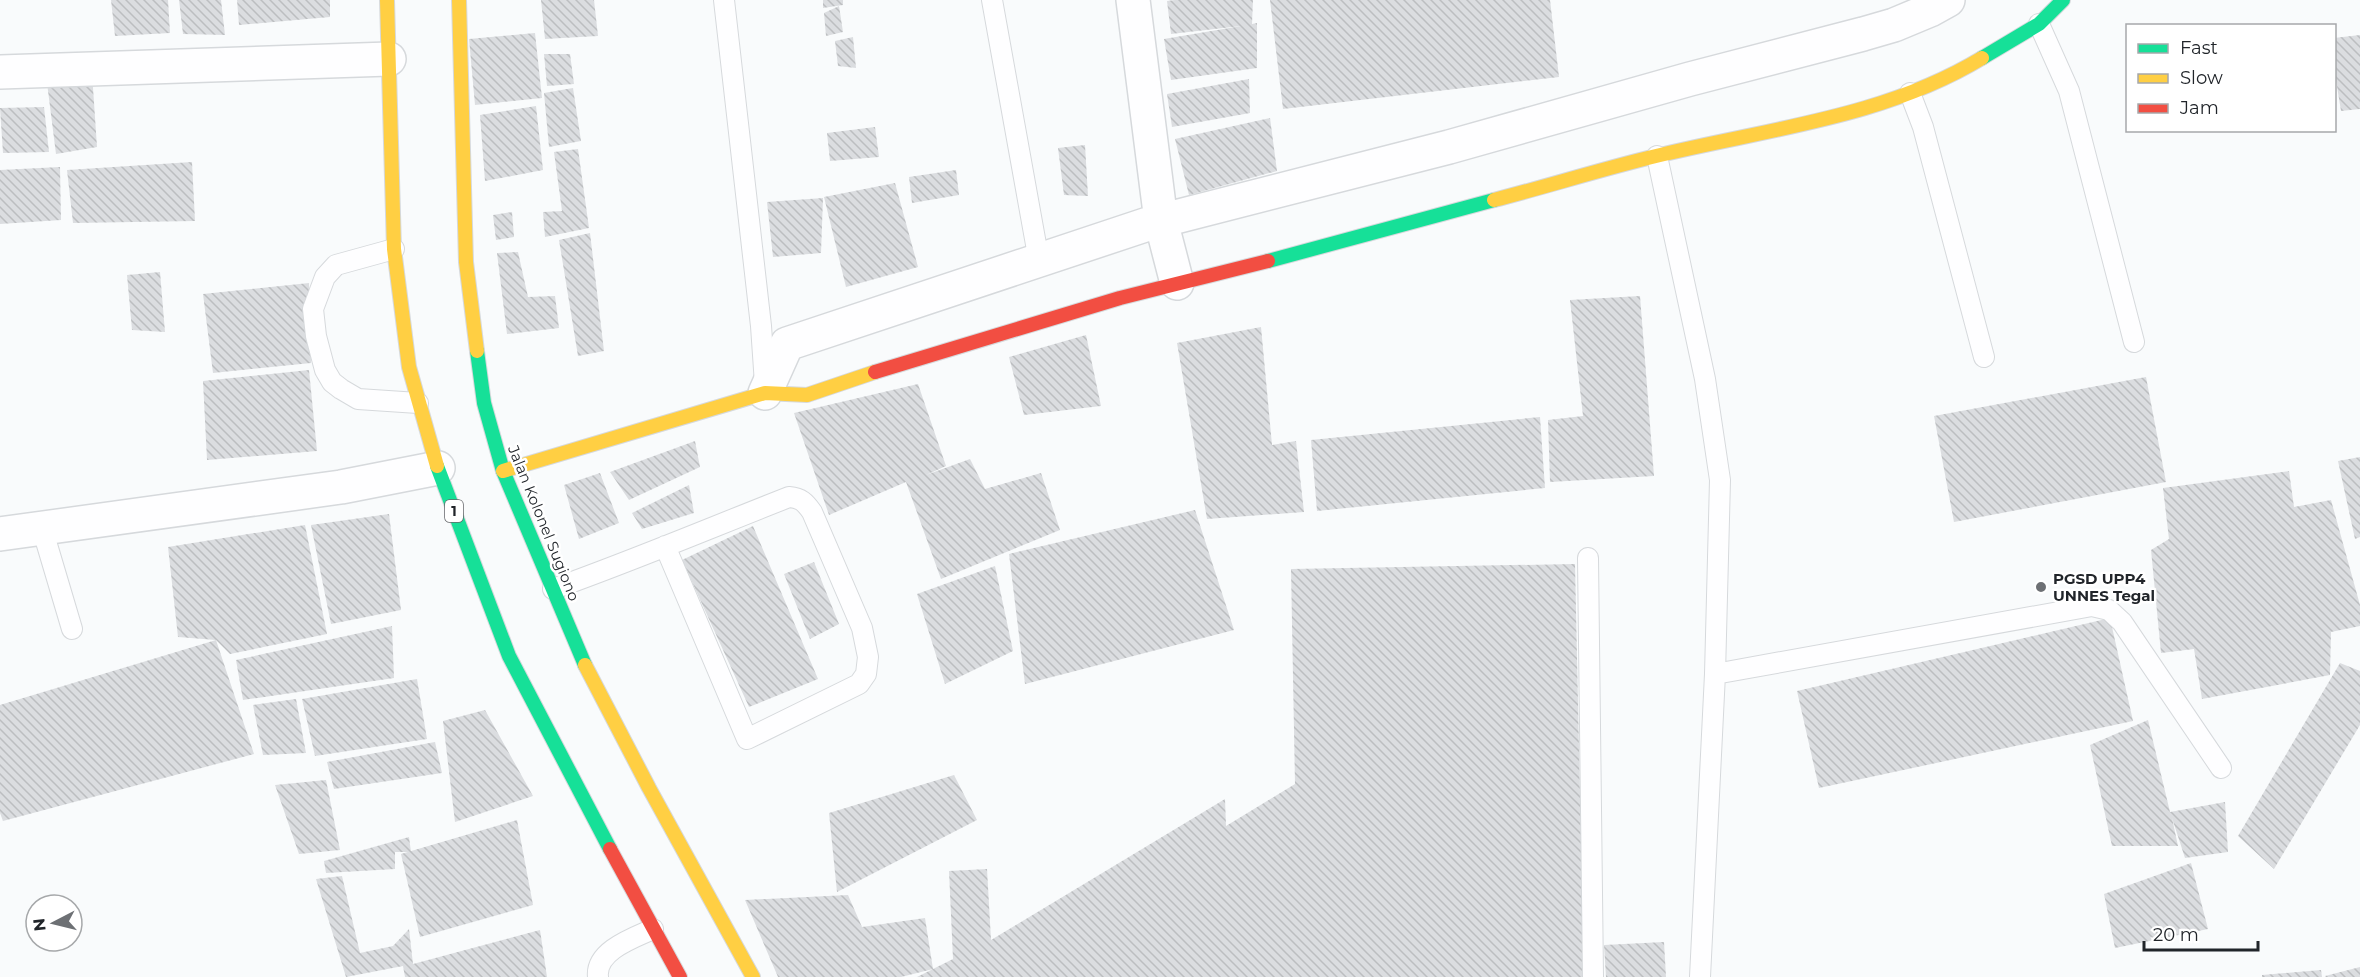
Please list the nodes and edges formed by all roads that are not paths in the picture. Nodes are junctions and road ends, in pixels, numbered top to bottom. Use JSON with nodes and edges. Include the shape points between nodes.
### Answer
{"nodes":[{"id":1,"x":387,"y":0,"type":"edge"},
{"id":2,"x":459,"y":0,"type":"edge"},
{"id":3,"x":724,"y":0,"type":"edge"},
{"id":4,"x":992,"y":0,"type":"edge"},
{"id":5,"x":1133,"y":0,"type":"edge"},
{"id":6,"x":1948,"y":0,"type":"edge"},
{"id":7,"x":2063,"y":0,"type":"edge"},
{"id":8,"x":2039,"y":24,"type":"junction"},
{"id":9,"x":389,"y":59,"type":"junction"},
{"id":10,"x":0,"y":72,"type":"edge"},
{"id":11,"x":1910,"y":93,"type":"junction"},
{"id":12,"x":1657,"y":156,"type":"junction"},
{"id":13,"x":1161,"y":221,"type":"junction"},
{"id":14,"x":394,"y":249,"type":"junction"},
{"id":15,"x":1040,"y":261,"type":"junction"},
{"id":16,"x":1177,"y":283,"type":"junction"},
{"id":17,"x":2134,"y":342,"type":"dead end"},
{"id":18,"x":1984,"y":357,"type":"dead end"},
{"id":19,"x":765,"y":393,"type":"junction"},
{"id":20,"x":418,"y":403,"type":"junction"},
{"id":21,"x":438,"y":468,"type":"junction"},
{"id":22,"x":502,"y":471,"type":"junction"},
{"id":23,"x":42,"y":528,"type":"junction"},
{"id":24,"x":0,"y":534,"type":"edge"},
{"id":25,"x":665,"y":546,"type":"junction"},
{"id":26,"x":1588,"y":558,"type":"dead end"},
{"id":27,"x":553,"y":589,"type":"junction"},
{"id":28,"x":72,"y":629,"type":"dead end"},
{"id":29,"x":1715,"y":674,"type":"junction"},
{"id":30,"x":2221,"y":768,"type":"dead end"},
{"id":31,"x":653,"y":929,"type":"junction"},
{"id":32,"x":598,"y":977,"type":"edge"},
{"id":33,"x":680,"y":977,"type":"edge"},
{"id":34,"x":753,"y":977,"type":"edge"},
{"id":35,"x":1593,"y":977,"type":"edge"},
{"id":36,"x":1700,"y":977,"type":"edge"}],
"edges":[{"from":1,"to":9,"type":"main road","number":"1"},
{"from":2,"to":22,"type":"main road","name":"Jalan Kolonel Sugiono","via":[[466,262],[484,403]]},
{"from":3,"to":19,"type":"lane"},
{"from":4,"to":15,"type":"lane"},
{"from":5,"to":13,"type":"street"},
{"from":6,"to":13,"type":"street","via":[[1873,31]]},
{"from":7,"to":8,"type":"main road"},
{"from":8,"to":11,"type":"main road","via":[[1954,75]]},
{"from":8,"to":17,"type":"lane","via":[[2069,91]]},
{"from":9,"to":10,"type":"street"},
{"from":9,"to":14,"type":"main road","number":"1"},
{"from":11,"to":12,"type":"main road","via":[[1818,122]]},
{"from":11,"to":18,"type":"lane","via":[[1923,127]]},
{"from":12,"to":16,"type":"main road"},
{"from":12,"to":29,"type":"lane","via":[[1704,379],[1719,480]]},
{"from":13,"to":15,"type":"street"},
{"from":13,"to":16,"type":"street"},
{"from":14,"to":20,"type":"main road","number":"1"},
{"from":14,"to":20,"type":"lane","via":[[336,265],[325,277],[312,309],[316,336],[325,370],[341,389],[358,399]]},
{"from":15,"to":19,"type":"street","via":[[787,344]]},
{"from":16,"to":19,"type":"main road","via":[[912,359],[807,395]]},
{"from":19,"to":22,"type":"main road"},
{"from":20,"to":21,"type":"main road","number":"1"},
{"from":21,"to":23,"type":"street","via":[[341,487]]},
{"from":21,"to":31,"type":"main road","number":"1","via":[[509,656]]},
{"from":22,"to":27,"type":"main road","name":"Jalan Kolonel Sugiono"},
{"from":23,"to":24,"type":"street"},
{"from":23,"to":28,"type":"lane"},
{"from":25,"to":25,"type":"lane","via":[[789,497],[805,502],[862,628],[868,657],[860,684],[747,739]]},
{"from":25,"to":27,"type":"lane"},
{"from":26,"to":35,"type":"lane"},
{"from":27,"to":34,"type":"main road","name":"Jalan Kolonel Sugiono","via":[[580,655]]},
{"from":29,"to":30,"type":"lane","via":[[2092,606],[2109,610],[2122,622]]},
{"from":29,"to":36,"type":"lane"},
{"from":31,"to":32,"type":"lane","via":[[604,957]]},
{"from":31,"to":33,"type":"main road","number":"1"}]}
